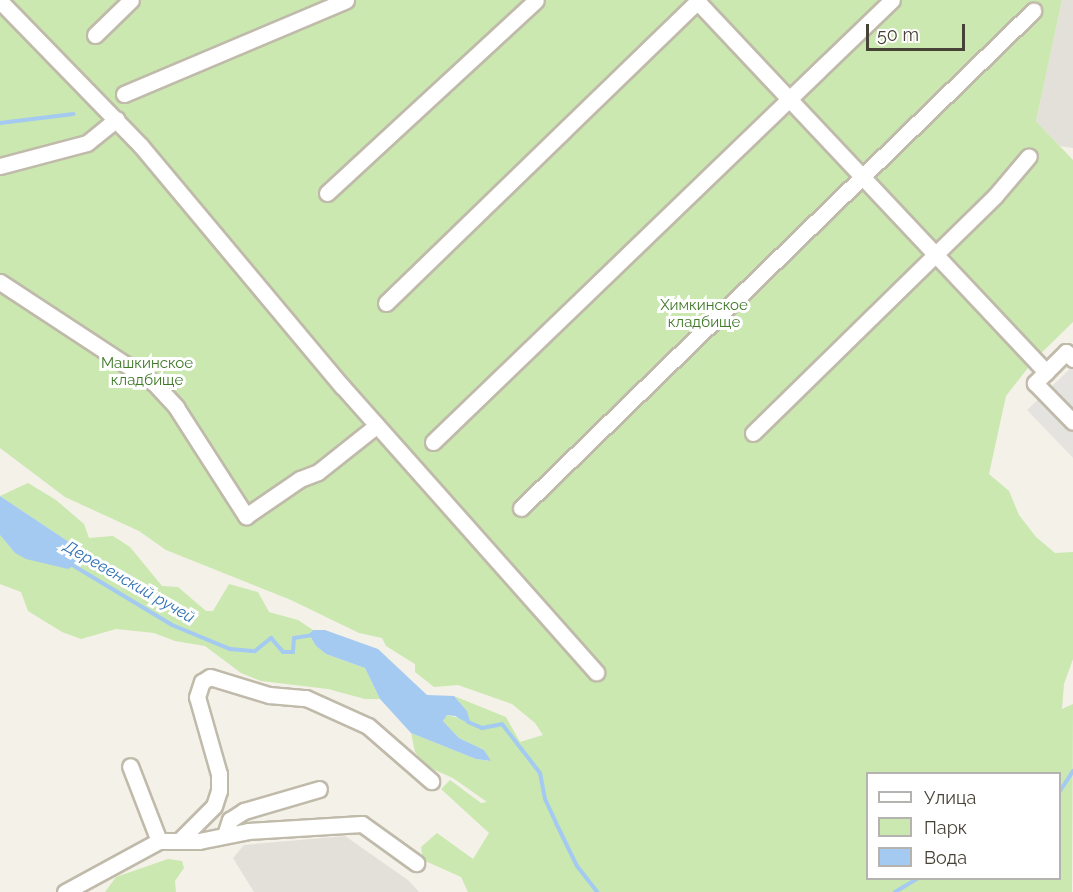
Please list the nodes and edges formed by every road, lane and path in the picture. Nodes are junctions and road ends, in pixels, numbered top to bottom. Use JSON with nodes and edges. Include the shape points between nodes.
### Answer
{"nodes":[{"id":1,"x":131,"y":0,"type":"edge"},
{"id":2,"x":346,"y":0,"type":"edge"},
{"id":3,"x":536,"y":0,"type":"edge"},
{"id":4,"x":892,"y":0,"type":"edge"},
{"id":5,"x":0,"y":1,"type":"edge"},
{"id":6,"x":697,"y":1,"type":"edge"},
{"id":7,"x":1033,"y":11,"type":"dead end"},
{"id":8,"x":94,"y":35,"type":"dead end"},
{"id":9,"x":124,"y":94,"type":"dead end"},
{"id":10,"x":791,"y":101,"type":"junction"},
{"id":11,"x":117,"y":119,"type":"junction"},
{"id":12,"x":1029,"y":156,"type":"dead end"},
{"id":13,"x":0,"y":166,"type":"edge"},
{"id":14,"x":862,"y":177,"type":"junction"},
{"id":15,"x":327,"y":193,"type":"dead end"},
{"id":16,"x":934,"y":253,"type":"junction"},
{"id":17,"x":0,"y":282,"type":"edge"},
{"id":18,"x":386,"y":303,"type":"dead end"},
{"id":19,"x":1073,"y":359,"type":"edge"},
{"id":20,"x":1046,"y":372,"type":"junction"},
{"id":21,"x":1073,"y":422,"type":"edge"},
{"id":22,"x":377,"y":425,"type":"junction"},
{"id":23,"x":753,"y":433,"type":"dead end"},
{"id":24,"x":433,"y":442,"type":"dead end"},
{"id":25,"x":521,"y":508,"type":"dead end"},
{"id":26,"x":596,"y":672,"type":"dead end"},
{"id":27,"x":130,"y":766,"type":"dead end"},
{"id":28,"x":431,"y":781,"type":"dead end"},
{"id":29,"x":318,"y":789,"type":"dead end"},
{"id":30,"x":225,"y":835,"type":"junction"},
{"id":31,"x":159,"y":840,"type":"junction"},
{"id":32,"x":179,"y":841,"type":"junction"},
{"id":33,"x":416,"y":863,"type":"dead end"},
{"id":34,"x":65,"y":892,"type":"edge"}],
"edges":[{"from":1,"to":8,"type":"lane"},
{"from":2,"to":9,"type":"lane"},
{"from":3,"to":15,"type":"lane"},
{"from":4,"to":10,"type":"lane"},
{"from":5,"to":11,"type":"lane"},
{"from":6,"to":10,"type":"lane"},
{"from":6,"to":18,"type":"lane"},
{"from":7,"to":14,"type":"lane"},
{"from":10,"to":14,"type":"lane"},
{"from":10,"to":24,"type":"lane"},
{"from":11,"to":13,"type":"lane","via":[[87,143]]},
{"from":11,"to":22,"type":"lane"},
{"from":12,"to":16,"type":"lane","via":[[995,196]]},
{"from":14,"to":16,"type":"lane"},
{"from":14,"to":25,"type":"lane"},
{"from":16,"to":20,"type":"lane"},
{"from":16,"to":23,"type":"lane"},
{"from":17,"to":22,"type":"lane","via":[[154,383],[176,407],[246,516],[300,479],[318,472]]},
{"from":19,"to":20,"type":"lane","via":[[1066,352]]},
{"from":20,"to":21,"type":"lane","via":[[1035,383]]},
{"from":22,"to":26,"type":"lane"},
{"from":27,"to":31,"type":"lane"},
{"from":28,"to":32,"type":"lane","via":[[358,721],[306,698],[268,695],[210,677],[202,681],[197,697],[219,774],[219,791],[214,806]]},
{"from":29,"to":30,"type":"lane","via":[[244,811],[230,820]]},
{"from":30,"to":32,"type":"lane"},
{"from":30,"to":33,"type":"lane","via":[[362,824]]},
{"from":31,"to":32,"type":"lane"},
{"from":31,"to":34,"type":"lane"}]}
